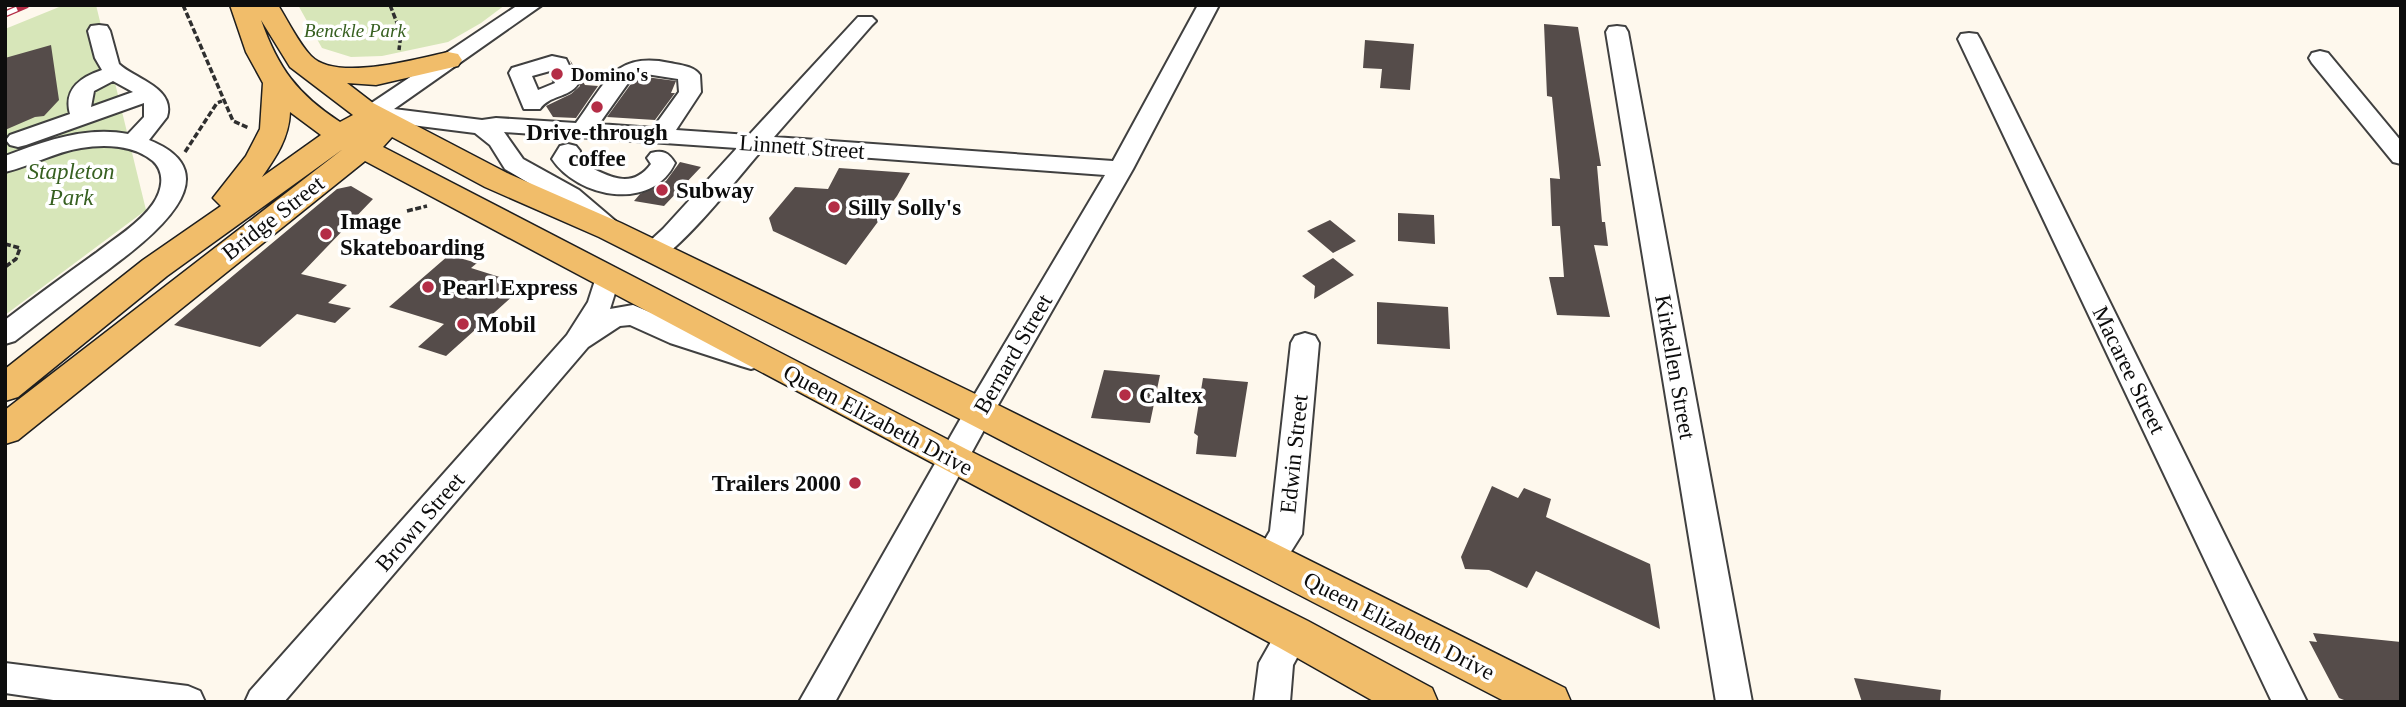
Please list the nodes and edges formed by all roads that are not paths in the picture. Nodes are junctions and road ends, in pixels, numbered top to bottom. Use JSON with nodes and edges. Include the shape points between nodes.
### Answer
{"nodes":[{"id":1,"x":243,"y":5,"type":"edge"},
{"id":2,"x":264,"y":5,"type":"edge"},
{"id":3,"x":532,"y":5,"type":"edge"},
{"id":4,"x":540,"y":5,"type":"edge"},
{"id":5,"x":1209,"y":5,"type":"edge"},
{"id":6,"x":864,"y":21,"type":"dead end"},
{"id":7,"x":99,"y":31,"type":"dead end"},
{"id":8,"x":1617,"y":33,"type":"dead end"},
{"id":9,"x":1969,"y":39,"type":"dead end"},
{"id":10,"x":2320,"y":58,"type":"dead end"},
{"id":11,"x":448,"y":60,"type":"junction"},
{"id":12,"x":315,"y":72,"type":"junction"},
{"id":13,"x":116,"y":73,"type":"junction"},
{"id":14,"x":277,"y":83,"type":"junction"},
{"id":15,"x":149,"y":94,"type":"junction"},
{"id":16,"x":87,"y":116,"type":"junction"},
{"id":17,"x":389,"y":118,"type":"junction"},
{"id":18,"x":482,"y":127,"type":"junction"},
{"id":19,"x":572,"y":137,"type":"junction"},
{"id":20,"x":103,"y":139,"type":"junction"},
{"id":21,"x":351,"y":142,"type":"junction"},
{"id":22,"x":136,"y":144,"type":"junction"},
{"id":23,"x":755,"y":144,"type":"junction"},
{"id":24,"x":5,"y":145,"type":"edge"},
{"id":25,"x":659,"y":148,"type":"junction"},
{"id":26,"x":2401,"y":157,"type":"edge"},
{"id":27,"x":514,"y":164,"type":"junction"},
{"id":28,"x":5,"y":165,"type":"edge"},
{"id":29,"x":1121,"y":169,"type":"junction"},
{"id":30,"x":610,"y":230,"type":"junction"},
{"id":31,"x":651,"y":252,"type":"junction"},
{"id":32,"x":155,"y":268,"type":"junction"},
{"id":33,"x":607,"y":277,"type":"junction"},
{"id":34,"x":183,"y":289,"type":"junction"},
{"id":35,"x":5,"y":334,"type":"edge"},
{"id":36,"x":578,"y":342,"type":"junction"},
{"id":37,"x":1305,"y":342,"type":"dead end"},
{"id":38,"x":34,"y":365,"type":"junction"},
{"id":39,"x":781,"y":369,"type":"junction"},
{"id":40,"x":5,"y":388,"type":"edge"},
{"id":41,"x":979,"y":412,"type":"junction"},
{"id":42,"x":5,"y":430,"type":"edge"},
{"id":43,"x":953,"y":459,"type":"junction"},
{"id":44,"x":1269,"y":560,"type":"junction"},
{"id":45,"x":1293,"y":634,"type":"junction"},
{"id":46,"x":5,"y":678,"type":"edge"},
{"id":47,"x":188,"y":702,"type":"edge"},
{"id":48,"x":262,"y":702,"type":"edge"},
{"id":49,"x":816,"y":702,"type":"edge"},
{"id":50,"x":1272,"y":702,"type":"edge"},
{"id":51,"x":1416,"y":702,"type":"edge"},
{"id":52,"x":1549,"y":702,"type":"edge"},
{"id":53,"x":1734,"y":702,"type":"edge"},
{"id":54,"x":2290,"y":702,"type":"edge"}],
"edges":[{"from":1,"to":14,"type":"main road"},
{"from":2,"to":12,"type":"main road","name":"Queen Elizabeth Drive","via":[[300,61]]},
{"from":3,"to":11,"type":"street","name":"Bridge Street"},
{"from":4,"to":17,"type":"street","name":"Bridge Street","via":[[516,29]]},
{"from":5,"to":29,"type":"street","name":"Bernard Street"},
{"from":6,"to":23,"type":"street"},
{"from":7,"to":13,"type":"street"},
{"from":8,"to":53,"type":"street","name":"Kirkellen Street"},
{"from":9,"to":54,"type":"street","name":"Macaree Street"},
{"from":10,"to":26,"type":"street"},
{"from":11,"to":12,"type":"main road","via":[[376,77]]},
{"from":11,"to":17,"type":"street","name":"Bridge Street"},
{"from":12,"to":17,"type":"main road","name":"Queen Elizabeth Drive"},
{"from":13,"to":15,"type":"street"},
{"from":13,"to":16,"type":"street","via":[[83,88],[78,106]]},
{"from":14,"to":21,"type":"main road","name":"Queen Elizabeth Drive","via":[[303,110]]},
{"from":14,"to":32,"type":"main road","via":[[275,129],[256,167]]},
{"from":15,"to":16,"type":"street"},
{"from":15,"to":22,"type":"street","via":[[157,115],[136,138]]},
{"from":16,"to":20,"type":"street"},
{"from":16,"to":24,"type":"street"},
{"from":17,"to":18,"type":"street"},
{"from":17,"to":21,"type":"main road","name":"Bridge Street"},
{"from":17,"to":30,"type":"main road","name":"Queen Elizabeth Drive","via":[[496,180]]},
{"from":18,"to":19,"type":"street","name":"Linnett Street","via":[[496,125]]},
{"from":18,"to":27,"type":"street","name":"Queen Elizabeth Drive","via":[[499,139]]},
{"from":19,"to":25,"type":"street","name":"Linnett Street"},
{"from":19,"to":25,"type":"street","via":[[564,159],[569,166],[621,188],[641,186],[658,173],[663,163]]},
{"from":19,"to":25,"type":"street","via":[[629,69],[689,75],[690,92]]},
{"from":19,"to":27,"type":"street"},
{"from":20,"to":22,"type":"street"},
{"from":20,"to":28,"type":"street","via":[[67,144]]},
{"from":21,"to":32,"type":"main road","name":"Bridge Street"},
{"from":21,"to":33,"type":"main road","name":"Queen Elizabeth Drive"},
{"from":21,"to":34,"type":"main road","name":"Bridge Street"},
{"from":22,"to":35,"type":"street","via":[[161,154],[174,169],[174,187],[162,209]]},
{"from":23,"to":25,"type":"street","name":"Linnett Street"},
{"from":23,"to":29,"type":"street","name":"Linnett Street"},
{"from":23,"to":31,"type":"street"},
{"from":27,"to":30,"type":"street","name":"Queen Elizabeth Drive","via":[[570,196]]},
{"from":29,"to":41,"type":"street","name":"Bernard Street"},
{"from":30,"to":31,"type":"main road","name":"Queen Elizabeth Drive"},
{"from":31,"to":41,"type":"main road","name":"Queen Elizabeth Drive"},
{"from":32,"to":38,"type":"main road","name":"Bridge Street"},
{"from":33,"to":36,"type":"street","name":"Brown Street","via":[[601,302]]},
{"from":33,"to":39,"type":"main road","name":"Queen Elizabeth Drive"},
{"from":34,"to":38,"type":"main road","via":[[186,275],[171,276]]},
{"from":34,"to":42,"type":"main road","name":"Bridge Street"},
{"from":36,"to":39,"type":"street","name":"Brown Street","via":[[614,318],[633,315],[680,336]]},
{"from":36,"to":48,"type":"street","name":"Brown Street"},
{"from":37,"to":44,"type":"street","name":"Edwin Street","via":[[1286,534]]},
{"from":38,"to":40,"type":"main road","name":"Bridge Street"},
{"from":39,"to":43,"type":"main road","name":"Queen Elizabeth Drive"},
{"from":41,"to":43,"type":"street","name":"Bernard Street"},
{"from":41,"to":44,"type":"main road","name":"Queen Elizabeth Drive"},
{"from":43,"to":45,"type":"main road","name":"Queen Elizabeth Drive"},
{"from":43,"to":49,"type":"street","name":"Bernard Street"},
{"from":44,"to":52,"type":"main road","name":"Queen Elizabeth Drive"},
{"from":45,"to":50,"type":"street","via":[[1276,663]]},
{"from":45,"to":51,"type":"main road","name":"Queen Elizabeth Drive"},
{"from":46,"to":47,"type":"street"}]}
